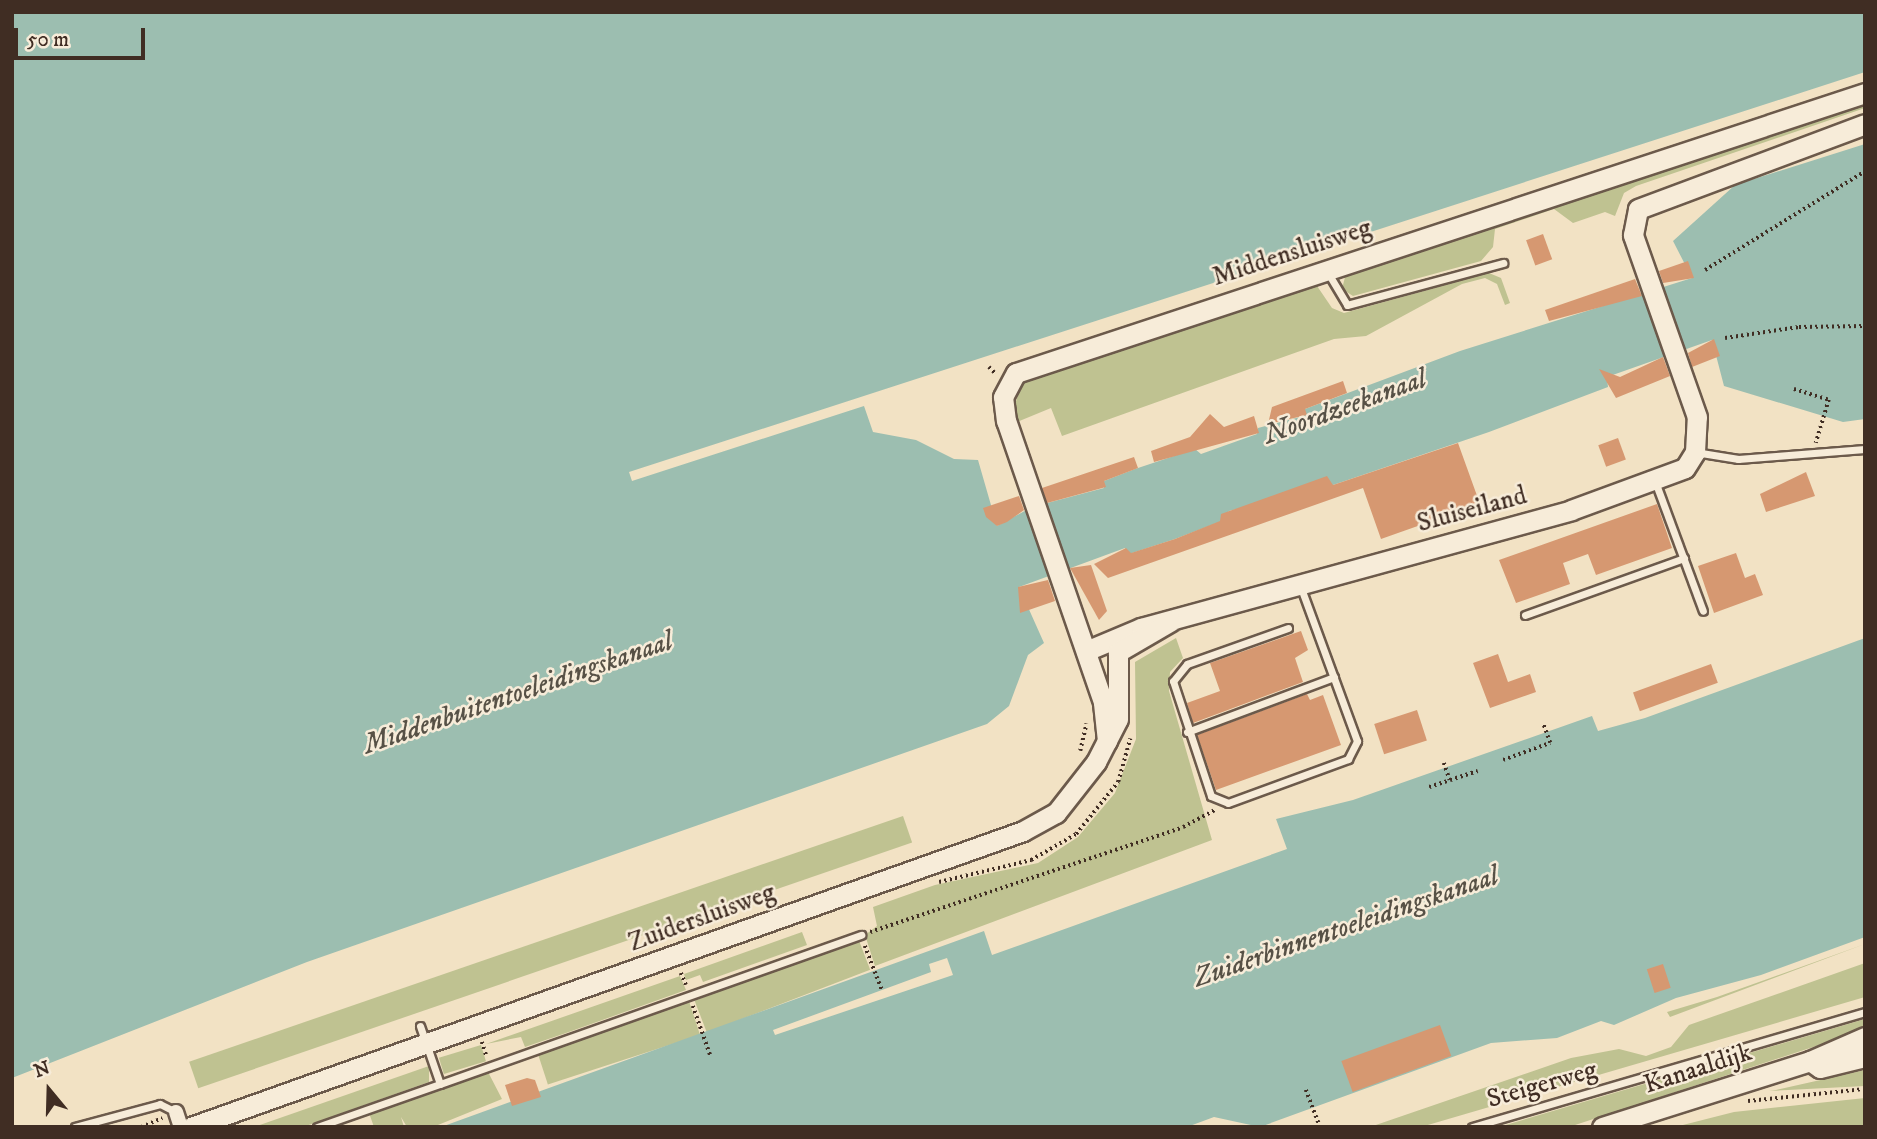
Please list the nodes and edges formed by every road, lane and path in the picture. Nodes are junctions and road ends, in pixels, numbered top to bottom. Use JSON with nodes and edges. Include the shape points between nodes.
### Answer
{"nodes":[{"id":1,"x":1865,"y":93,"type":"edge"},
{"id":2,"x":1865,"y":124,"type":"edge"},
{"id":3,"x":1865,"y":170,"type":"edge"},
{"id":4,"x":1503,"y":263,"type":"dead end"},
{"id":5,"x":1327,"y":268,"type":"junction"},
{"id":6,"x":1705,"y":270,"type":"dead end"},
{"id":7,"x":1865,"y":326,"type":"edge"},
{"id":8,"x":1725,"y":338,"type":"dead end"},
{"id":9,"x":989,"y":367,"type":"dead end"},
{"id":10,"x":995,"y":373,"type":"dead end"},
{"id":11,"x":1794,"y":389,"type":"dead end"},
{"id":12,"x":1865,"y":449,"type":"edge"},
{"id":13,"x":1695,"y":452,"type":"junction"},
{"id":14,"x":1812,"y":457,"type":"junction"},
{"id":15,"x":1656,"y":484,"type":"junction"},
{"id":16,"x":1684,"y":558,"type":"junction"},
{"id":17,"x":1300,"y":584,"type":"junction"},
{"id":18,"x":1703,"y":611,"type":"dead end"},
{"id":19,"x":1525,"y":615,"type":"dead end"},
{"id":20,"x":1171,"y":621,"type":"junction"},
{"id":21,"x":1288,"y":628,"type":"dead end"},
{"id":22,"x":1087,"y":655,"type":"junction"},
{"id":23,"x":1115,"y":660,"type":"junction"},
{"id":24,"x":1334,"y":677,"type":"junction"},
{"id":25,"x":1086,"y":711,"type":"dead end"},
{"id":26,"x":1543,"y":724,"type":"dead end"},
{"id":27,"x":1132,"y":731,"type":"dead end"},
{"id":28,"x":1187,"y":732,"type":"junction"},
{"id":29,"x":1107,"y":741,"type":"junction"},
{"id":30,"x":1503,"y":760,"type":"dead end"},
{"id":31,"x":1073,"y":763,"type":"dead end"},
{"id":32,"x":1444,"y":763,"type":"dead end"},
{"id":33,"x":1478,"y":771,"type":"dead end"},
{"id":34,"x":1450,"y":780,"type":"junction"},
{"id":35,"x":1429,"y":787,"type":"dead end"},
{"id":36,"x":1229,"y":802,"type":"junction"},
{"id":37,"x":931,"y":883,"type":"dead end"},
{"id":38,"x":861,"y":935,"type":"junction"},
{"id":39,"x":695,"y":968,"type":"dead end"},
{"id":40,"x":670,"y":977,"type":"dead end"},
{"id":41,"x":882,"y":990,"type":"dead end"},
{"id":42,"x":693,"y":1006,"type":"dead end"},
{"id":43,"x":1865,"y":1012,"type":"edge"},
{"id":44,"x":423,"y":1035,"type":"junction"},
{"id":45,"x":494,"y":1037,"type":"dead end"},
{"id":46,"x":1865,"y":1037,"type":"edge"},
{"id":47,"x":469,"y":1047,"type":"dead end"},
{"id":48,"x":710,"y":1057,"type":"dead end"},
{"id":49,"x":1865,"y":1057,"type":"edge"},
{"id":50,"x":1810,"y":1061,"type":"junction"},
{"id":51,"x":440,"y":1084,"type":"junction"},
{"id":52,"x":1865,"y":1089,"type":"edge"},
{"id":53,"x":1306,"y":1090,"type":"dead end"},
{"id":54,"x":1743,"y":1102,"type":"dead end"},
{"id":55,"x":176,"y":1112,"type":"junction"},
{"id":56,"x":75,"y":1127,"type":"edge"},
{"id":57,"x":141,"y":1127,"type":"edge"},
{"id":58,"x":181,"y":1127,"type":"edge"},
{"id":59,"x":191,"y":1127,"type":"edge"},
{"id":60,"x":317,"y":1127,"type":"edge"},
{"id":61,"x":1320,"y":1127,"type":"edge"},
{"id":62,"x":1472,"y":1127,"type":"edge"},
{"id":63,"x":1602,"y":1127,"type":"edge"}],
"edges":[{"from":1,"to":5,"type":"street","name":"Middensluisweg"},
{"from":2,"to":13,"type":"street","via":[[1654,199],[1634,217],[1642,260],[1700,430]]},
{"from":3,"to":6,"type":"path"},
{"from":4,"to":5,"type":"lane","via":[[1347,305]]},
{"from":5,"to":22,"type":"street","name":"Middensluisweg","via":[[1016,373],[1003,404]]},
{"from":7,"to":8,"type":"path","via":[[1799,327]]},
{"from":9,"to":10,"type":"path"},
{"from":11,"to":14,"type":"path","via":[[1829,400]]},
{"from":12,"to":14,"type":"lane"},
{"from":13,"to":14,"type":"lane","via":[[1738,459]]},
{"from":13,"to":15,"type":"street","name":"Sluiseiland","via":[[1685,468]]},
{"from":15,"to":16,"type":"lane"},
{"from":15,"to":17,"type":"street","name":"Sluiseiland"},
{"from":16,"to":18,"type":"lane"},
{"from":16,"to":19,"type":"lane"},
{"from":17,"to":20,"type":"street","name":"Sluiseiland"},
{"from":17,"to":24,"type":"lane"},
{"from":20,"to":22,"type":"street","name":"Sluiseiland"},
{"from":20,"to":23,"type":"street","name":"Sluiseiland","via":[[1133,638]]},
{"from":21,"to":28,"type":"lane","via":[[1178,672],[1175,690]]},
{"from":22,"to":23,"type":"street"},
{"from":22,"to":29,"type":"street"},
{"from":23,"to":29,"type":"street","via":[[1118,719]]},
{"from":24,"to":28,"type":"lane"},
{"from":24,"to":36,"type":"lane","via":[[1357,741],[1348,759]]},
{"from":25,"to":31,"type":"path"},
{"from":26,"to":30,"type":"path","via":[[1550,743]]},
{"from":27,"to":37,"type":"path","via":[[1118,782],[1076,834],[1031,860]]},
{"from":28,"to":36,"type":"lane","via":[[1211,796]]},
{"from":29,"to":44,"type":"street","name":"Zuidersluisweg","via":[[1082,786],[1056,813],[1023,831]]},
{"from":32,"to":34,"type":"path"},
{"from":33,"to":34,"type":"path"},
{"from":34,"to":35,"type":"path"},
{"from":36,"to":38,"type":"path","via":[[1183,827]]},
{"from":38,"to":41,"type":"path"},
{"from":38,"to":51,"type":"lane"},
{"from":39,"to":40,"type":"path"},
{"from":42,"to":48,"type":"path"},
{"from":43,"to":62,"type":"lane","name":"Steigerweg"},
{"from":44,"to":51,"type":"lane"},
{"from":44,"to":59,"type":"street","name":"Zuidersluisweg"},
{"from":45,"to":47,"type":"path"},
{"from":46,"to":50,"type":"street","name":"Kanaaldijk"},
{"from":49,"to":50,"type":"street","name":"Kanaaldijk","via":[[1820,1068]]},
{"from":50,"to":63,"type":"street","name":"Kanaaldijk"},
{"from":51,"to":60,"type":"lane"},
{"from":52,"to":54,"type":"path"},
{"from":53,"to":61,"type":"path"},
{"from":55,"to":56,"type":"lane","via":[[160,1104]]},
{"from":55,"to":57,"type":"path"},
{"from":55,"to":58,"type":"street"}]}
